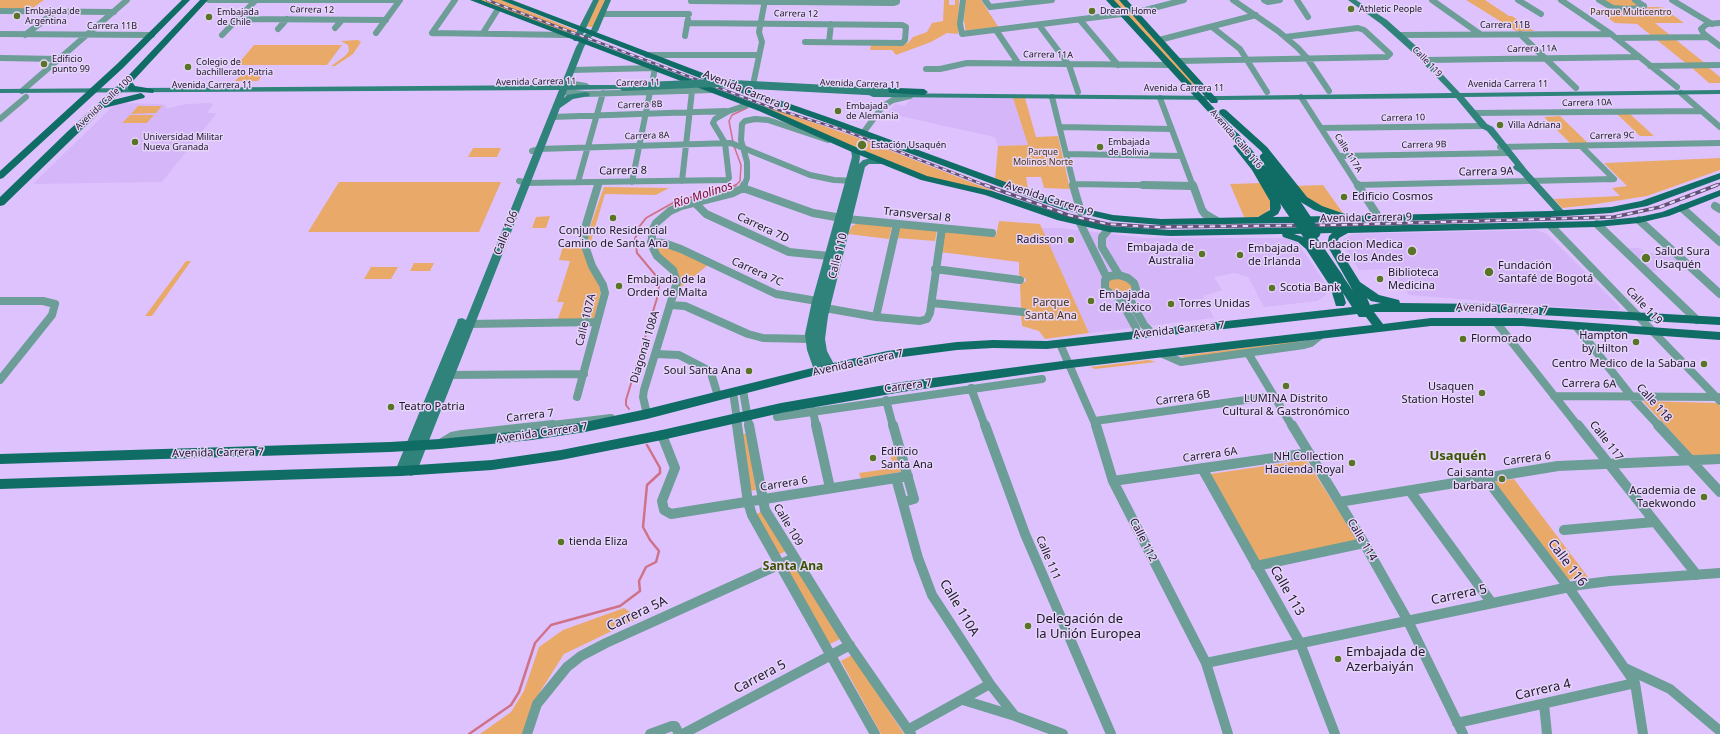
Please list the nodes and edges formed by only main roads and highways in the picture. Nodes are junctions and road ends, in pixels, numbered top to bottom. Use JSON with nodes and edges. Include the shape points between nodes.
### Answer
{"nodes":[{"id":1,"x":204,"y":0,"type":"edge"},
{"id":2,"x":474,"y":0,"type":"edge"},
{"id":3,"x":505,"y":0,"type":"edge"},
{"id":4,"x":596,"y":0,"type":"edge"},
{"id":5,"x":608,"y":0,"type":"edge"},
{"id":6,"x":1110,"y":0,"type":"edge"},
{"id":7,"x":1123,"y":0,"type":"edge"},
{"id":8,"x":1351,"y":0,"type":"edge"},
{"id":9,"x":184,"y":2,"type":"edge"},
{"id":10,"x":583,"y":28,"type":"junction"},
{"id":11,"x":591,"y":34,"type":"junction"},
{"id":12,"x":580,"y":40,"type":"junction"},
{"id":13,"x":713,"y":80,"type":"junction"},
{"id":14,"x":127,"y":81,"type":"junction"},
{"id":15,"x":1720,"y":87,"type":"edge"},
{"id":16,"x":624,"y":88,"type":"junction"},
{"id":17,"x":560,"y":89,"type":"junction"},
{"id":18,"x":1676,"y":89,"type":"junction"},
{"id":19,"x":541,"y":90,"type":"junction"},
{"id":20,"x":0,"y":91,"type":"edge"},
{"id":21,"x":150,"y":91,"type":"junction"},
{"id":22,"x":583,"y":91,"type":"junction"},
{"id":23,"x":924,"y":92,"type":"junction"},
{"id":24,"x":1455,"y":92,"type":"junction"},
{"id":25,"x":1720,"y":92,"type":"edge"},
{"id":26,"x":24,"y":94,"type":"junction"},
{"id":27,"x":90,"y":94,"type":"junction"},
{"id":28,"x":114,"y":94,"type":"junction"},
{"id":29,"x":1203,"y":95,"type":"junction"},
{"id":30,"x":141,"y":96,"type":"junction"},
{"id":31,"x":0,"y":97,"type":"edge"},
{"id":32,"x":99,"y":107,"type":"junction"},
{"id":33,"x":1218,"y":112,"type":"junction"},
{"id":34,"x":535,"y":150,"type":"junction"},
{"id":35,"x":855,"y":150,"type":"junction"},
{"id":36,"x":882,"y":161,"type":"junction"},
{"id":37,"x":0,"y":176,"type":"edge"},
{"id":38,"x":1720,"y":176,"type":"edge"},
{"id":39,"x":853,"y":181,"type":"junction"},
{"id":40,"x":522,"y":182,"type":"junction"},
{"id":41,"x":1720,"y":193,"type":"edge"},
{"id":42,"x":0,"y":203,"type":"edge"},
{"id":43,"x":1559,"y":213,"type":"junction"},
{"id":44,"x":844,"y":218,"type":"junction"},
{"id":45,"x":1358,"y":219,"type":"junction"},
{"id":46,"x":1260,"y":220,"type":"junction"},
{"id":47,"x":1345,"y":230,"type":"junction"},
{"id":48,"x":1270,"y":232,"type":"junction"},
{"id":49,"x":1353,"y":289,"type":"junction"},
{"id":50,"x":1340,"y":303,"type":"junction"},
{"id":51,"x":821,"y":305,"type":"junction"},
{"id":52,"x":1416,"y":307,"type":"junction"},
{"id":53,"x":1363,"y":309,"type":"junction"},
{"id":54,"x":1333,"y":312,"type":"junction"},
{"id":55,"x":1720,"y":321,"type":"edge"},
{"id":56,"x":1377,"y":329,"type":"junction"},
{"id":57,"x":1720,"y":336,"type":"edge"},
{"id":58,"x":825,"y":369,"type":"junction"},
{"id":59,"x":445,"y":375,"type":"junction"},
{"id":60,"x":416,"y":446,"type":"junction"},
{"id":61,"x":0,"y":459,"type":"edge"},
{"id":62,"x":406,"y":471,"type":"junction"},
{"id":63,"x":0,"y":484,"type":"edge"}],
"edges":[{"from":1,"to":14,"type":"main road","name":"Avenida Calle 100"},
{"from":2,"to":12,"type":"main road","name":"Avenida Carrera 9"},
{"from":3,"to":10,"type":"main road","name":"Avenida Carrera 9"},
{"from":4,"to":10,"type":"main road","name":"Calle 106"},
{"from":5,"to":11,"type":"main road","name":"Calle 106"},
{"from":6,"to":29,"type":"main road","name":"Avenida Calle 116","via":[[1169,65]]},
{"from":7,"to":29,"type":"main road","name":"Avenida Calle 116","via":[[1179,61]]},
{"from":8,"to":24,"type":"main road","name":"Calle 119","via":[[1399,34]]},
{"from":9,"to":27,"type":"main road","name":"Avenida Calle 100"},
{"from":10,"to":11,"type":"main road","name":"Avenida Carrera 9"},
{"from":10,"to":12,"type":"main road","name":"Calle 106"},
{"from":11,"to":12,"type":"main road","name":"Calle 106"},
{"from":11,"to":13,"type":"main road","name":"Avenida Carrera 9"},
{"from":12,"to":17,"type":"main road","name":"Calle 106"},
{"from":12,"to":17,"type":"main road","name":"Calle 106"},
{"from":12,"to":35,"type":"main road","name":"Avenida Carrera 9","via":[[655,68],[693,87],[713,90],[750,104]]},
{"from":13,"to":23,"type":"main road","via":[[779,86]]},
{"from":13,"to":46,"type":"main road","name":"Avenida Carrera 9","via":[[1081,212],[1137,221]]},
{"from":14,"to":21,"type":"main road","via":[[132,88]]},
{"from":14,"to":28,"type":"main road","name":"Avenida Calle 100"},
{"from":15,"to":18,"type":"main road","name":"Avenida Carrera 11"},
{"from":16,"to":17,"type":"main road","name":"Avenida Carrera 11"},
{"from":16,"to":22,"type":"main road","name":"Avenida Carrera 11"},
{"from":16,"to":23,"type":"main road","name":"Avenida Carrera 11","bridge":true,"via":[[730,84]]},
{"from":16,"to":29,"type":"main road","name":"Avenida Carrera 11","bridge":true,"via":[[725,86],[912,96],[1160,98]]},
{"from":17,"to":19,"type":"main road"},
{"from":17,"to":19,"type":"main road","via":[[555,84]]},
{"from":17,"to":22,"type":"main road","name":"Avenida Carrera 11"},
{"from":17,"to":22,"type":"main road","via":[[570,97]]},
{"from":17,"to":34,"type":"main road","name":"Calle 106"},
{"from":17,"to":34,"type":"main road","name":"Calle 106","via":[[552,117]]},
{"from":18,"to":24,"type":"main road","name":"Avenida Carrera 11"},
{"from":18,"to":24,"type":"main road","name":"Avenida Carrera 11","via":[[1576,88]]},
{"from":18,"to":25,"type":"main road","name":"Avenida Carrera 11"},
{"from":19,"to":21,"type":"main road","name":"Avenida Carrera 11"},
{"from":19,"to":30,"type":"main road","name":"Avenida Carrera 11"},
{"from":20,"to":26,"type":"main road","name":"Avenida Carrera 11"},
{"from":21,"to":28,"type":"main road","name":"Avenida Carrera 11"},
{"from":23,"to":29,"type":"main road","name":"Avenida Carrera 11"},
{"from":24,"to":29,"type":"main road","name":"Avenida Carrera 11","via":[[1330,91]]},
{"from":24,"to":29,"type":"main road","name":"Avenida Carrera 11","via":[[1301,97]]},
{"from":24,"to":43,"type":"main road","name":"Calle 119","via":[[1485,130]]},
{"from":26,"to":27,"type":"main road","name":"Avenida Carrera 11"},
{"from":26,"to":31,"type":"main road","name":"Avenida Carrera 11"},
{"from":27,"to":28,"type":"main road","name":"Avenida Carrera 11"},
{"from":27,"to":37,"type":"main road","name":"Avenida Calle 100"},
{"from":28,"to":30,"type":"main road","name":"Avenida Carrera 11"},
{"from":28,"to":32,"type":"main road","name":"Avenida Calle 100"},
{"from":29,"to":33,"type":"main road","name":"Avenida Calle 116"},
{"from":30,"to":32,"type":"main road","via":[[124,98]]},
{"from":32,"to":42,"type":"main road","name":"Avenida Calle 100"},
{"from":33,"to":45,"type":"main road","via":[[1264,149],[1303,199],[1326,211]]},
{"from":33,"to":46,"type":"main road","via":[[1274,198],[1274,212]]},
{"from":33,"to":49,"type":"main road","name":"Avenida Calle 116","bridge":true,"via":[[1241,136],[1293,215],[1341,278]]},
{"from":34,"to":40,"type":"main road","name":"Calle 106"},
{"from":35,"to":36,"type":"main road","name":"Avenida Carrera 9"},
{"from":35,"to":39,"type":"main road","name":"Calle 110"},
{"from":36,"to":39,"type":"main road","name":"Calle 110","via":[[863,164]]},
{"from":36,"to":48,"type":"main road","name":"Avenida Carrera 9","via":[[931,180],[993,194],[1045,213],[1109,229],[1170,233]]},
{"from":38,"to":43,"type":"main road","name":"Avenida Carrera 9","via":[[1630,207]]},
{"from":39,"to":44,"type":"main road","name":"Calle 110"},
{"from":40,"to":59,"type":"main road","name":"Calle 106"},
{"from":40,"to":59,"type":"main road","name":"Calle 106","via":[[469,324]]},
{"from":41,"to":47,"type":"main road","name":"Avenida Carrera 9","via":[[1682,208],[1639,220],[1551,226]]},
{"from":43,"to":45,"type":"main road","name":"Avenida Carrera 9"},
{"from":44,"to":51,"type":"main road","name":"Calle 110"},
{"from":44,"to":51,"type":"main road","name":"Calle 110","via":[[829,256]]},
{"from":45,"to":46,"type":"main road","name":"Avenida Carrera 9"},
{"from":47,"to":48,"type":"main road","name":"Avenida Carrera 9"},
{"from":47,"to":49,"type":"main road","via":[[1334,236],[1332,246]]},
{"from":48,"to":50,"type":"main road","via":[[1291,236],[1308,245],[1335,286]]},
{"from":49,"to":50,"type":"main road"},
{"from":49,"to":52,"type":"main road","via":[[1380,302]]},
{"from":49,"to":53,"type":"main road"},
{"from":50,"to":54,"type":"main road"},
{"from":51,"to":58,"type":"main road","name":"Calle 110","via":[[820,339]]},
{"from":51,"to":58,"type":"main road","name":"Calle 110","via":[[810,339]]},
{"from":52,"to":53,"type":"main road","name":"Avenida Carrera 7"},
{"from":52,"to":55,"type":"main road","name":"Avenida Carrera 7","via":[[1486,308]]},
{"from":53,"to":54,"type":"main road","name":"Avenida Carrera 7"},
{"from":53,"to":56,"type":"main road"},
{"from":54,"to":58,"type":"main road","name":"Avenida Carrera 7","via":[[1152,333],[1062,348],[1047,345],[957,346],[887,355]]},
{"from":56,"to":57,"type":"main road","name":"Avenida Carrera 7","via":[[1445,321],[1496,322]]},
{"from":56,"to":62,"type":"main road","name":"Avenida Carrera 7","via":[[1070,364],[887,389],[536,459]]},
{"from":58,"to":60,"type":"main road","name":"Avenida Carrera 7","via":[[624,419],[532,435]]},
{"from":59,"to":60,"type":"main road","name":"Calle 106"},
{"from":60,"to":61,"type":"main road","name":"Avenida Carrera 7"},
{"from":60,"to":62,"type":"main road","name":"Calle 106"},
{"from":62,"to":63,"type":"main road","name":"Avenida Carrera 7"}]}
